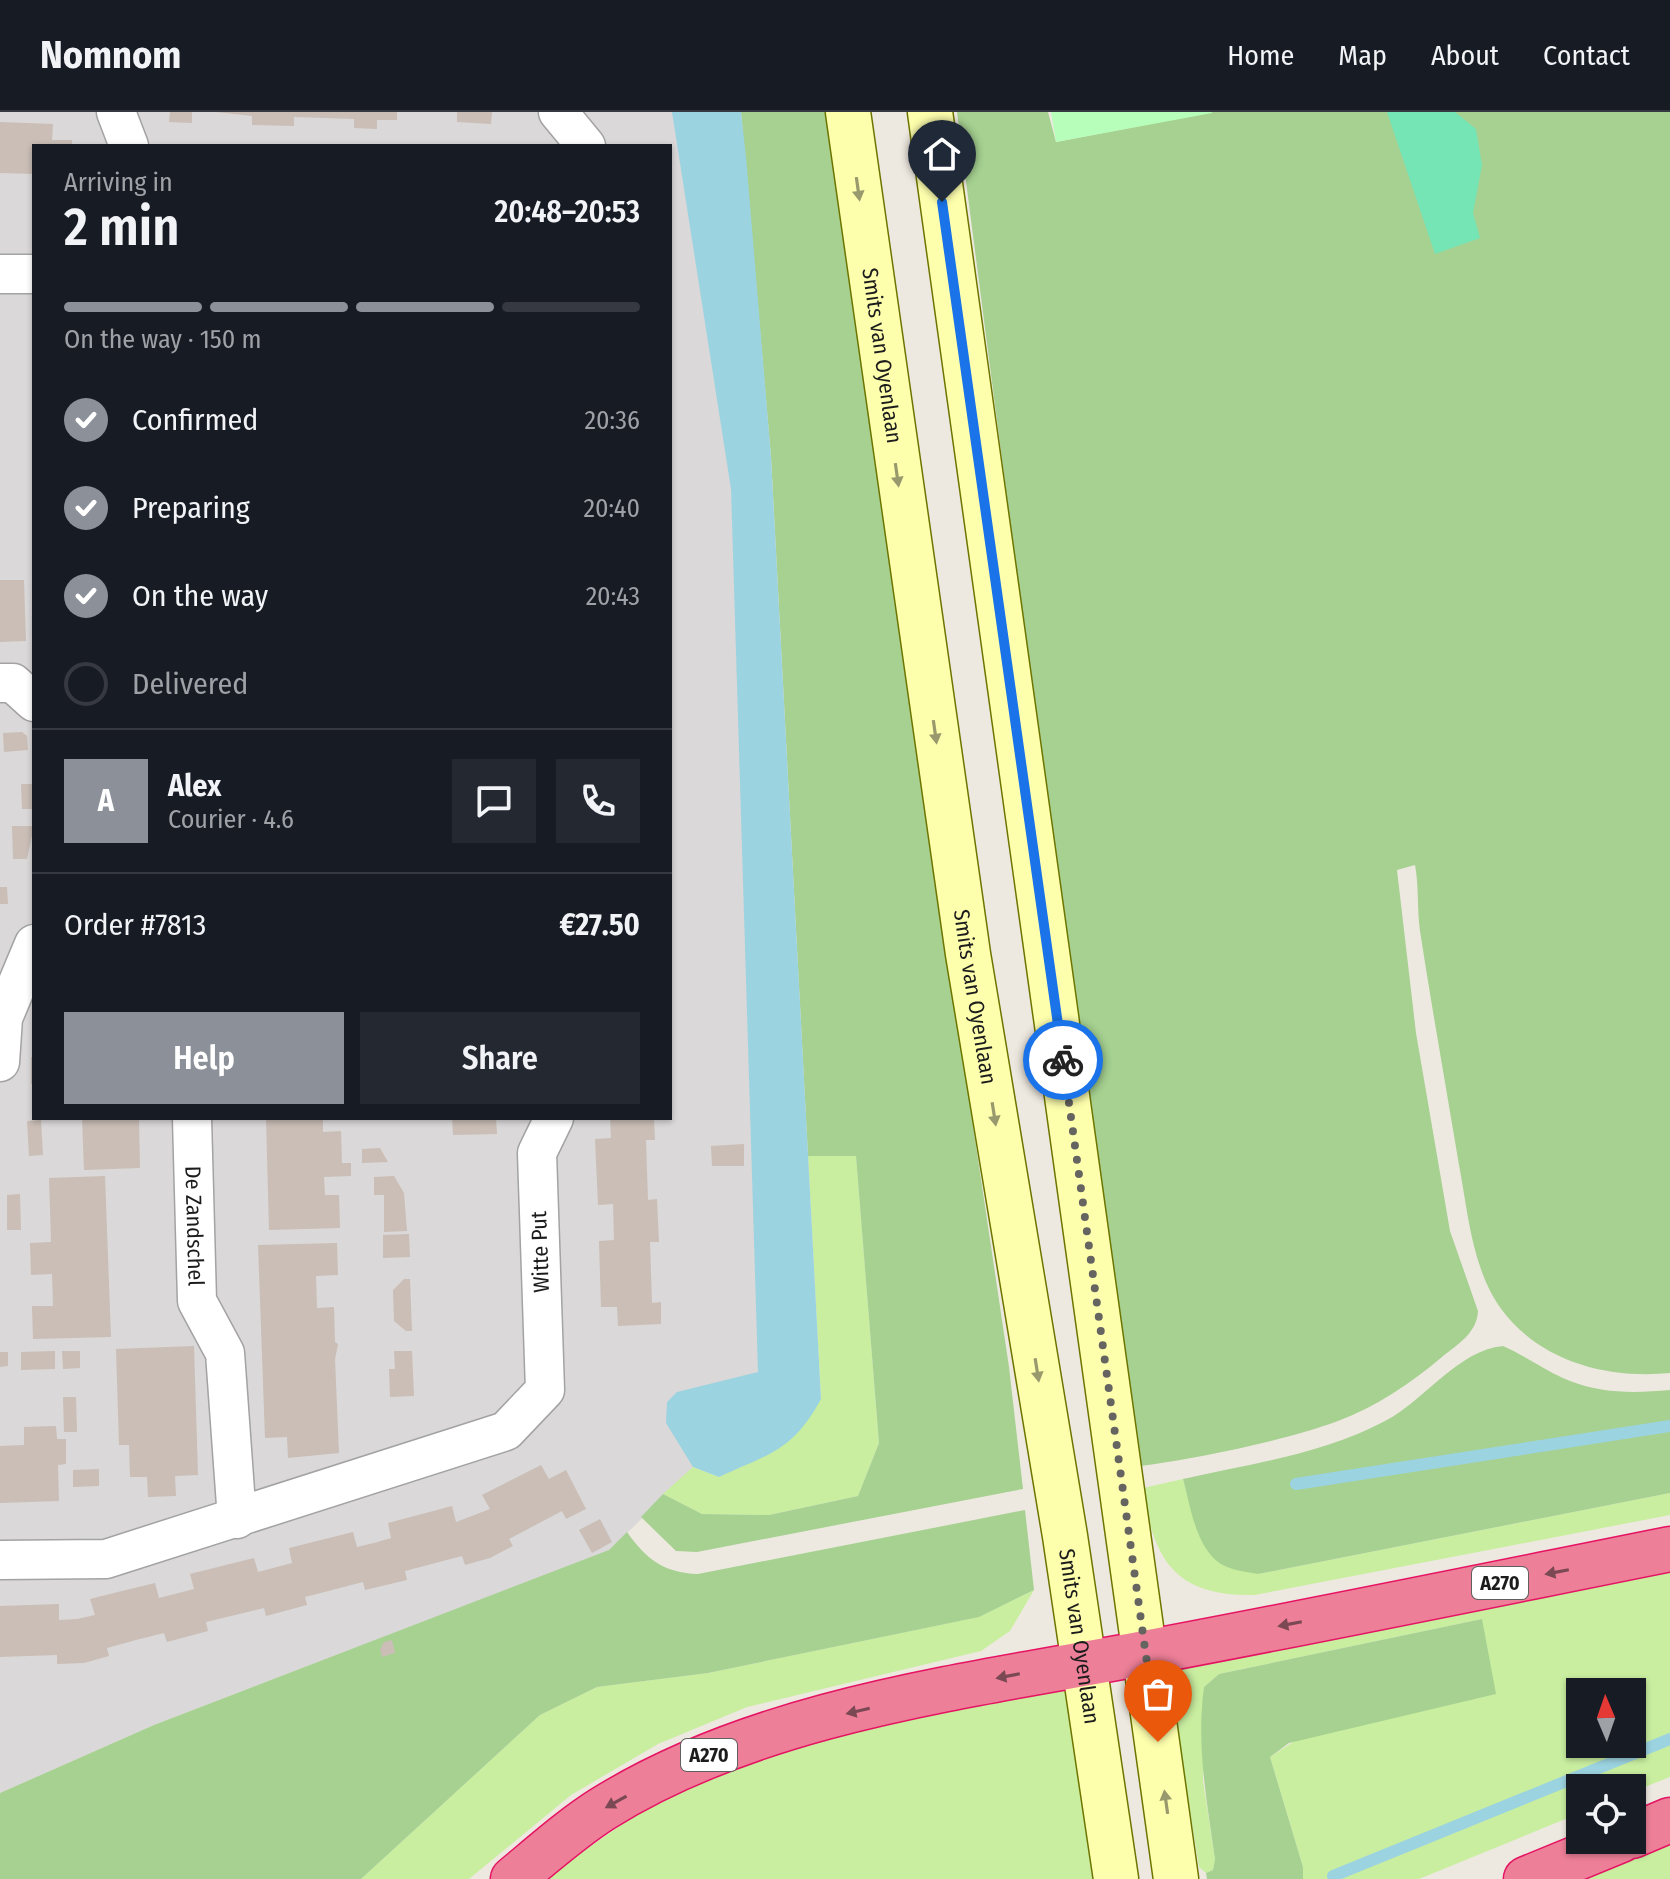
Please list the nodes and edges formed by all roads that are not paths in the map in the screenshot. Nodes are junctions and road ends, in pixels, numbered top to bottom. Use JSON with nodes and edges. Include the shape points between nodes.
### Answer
{"nodes":[{"id":1,"x":116,"y":112,"type":"edge"},
{"id":2,"x":558,"y":112,"type":"edge"},
{"id":3,"x":848,"y":112,"type":"edge"},
{"id":4,"x":930,"y":112,"type":"edge"},
{"id":5,"x":128,"y":144,"type":"edge"},
{"id":6,"x":584,"y":144,"type":"edge"},
{"id":7,"x":0,"y":274,"type":"edge"},
{"id":8,"x":32,"y":274,"type":"edge"},
{"id":9,"x":0,"y":683,"type":"edge"},
{"id":10,"x":32,"y":700,"type":"edge"},
{"id":11,"x":32,"y":949,"type":"edge"},
{"id":12,"x":2,"y":1018,"type":"edge"},
{"id":13,"x":0,"y":1062,"type":"edge"},
{"id":14,"x":192,"y":1120,"type":"edge"},
{"id":15,"x":553,"y":1120,"type":"edge"},
{"id":16,"x":237,"y":1519,"type":"junction"},
{"id":17,"x":1670,"y":1549,"type":"edge"},
{"id":18,"x":0,"y":1560,"type":"edge"},
{"id":19,"x":1146,"y":1653,"type":"junction"},
{"id":20,"x":1084,"y":1662,"type":"junction"},
{"id":21,"x":1670,"y":1820,"type":"edge"},
{"id":22,"x":1646,"y":1830,"type":"edge"},
{"id":23,"x":1587,"y":1854,"type":"edge"},
{"id":24,"x":513,"y":1879,"type":"edge"},
{"id":25,"x":1116,"y":1879,"type":"edge"},
{"id":26,"x":1176,"y":1879,"type":"edge"},
{"id":27,"x":1526,"y":1879,"type":"edge"}],
"edges":[{"from":1,"to":5,"type":"street"},
{"from":2,"to":6,"type":"street"},
{"from":3,"to":20,"type":"main road","name":"Smits van Oyenlaan","one_way":true,"via":[[965,939]]},
{"from":4,"to":19,"type":"main road"},
{"from":7,"to":8,"type":"street"},
{"from":9,"to":10,"type":"street","via":[[13,683]]},
{"from":11,"to":12,"type":"street"},
{"from":12,"to":13,"type":"street"},
{"from":14,"to":16,"type":"street","name":"De Zandschel","via":[[197,1301],[225,1353]]},
{"from":15,"to":16,"type":"street","name":"Witte Put","via":[[537,1153],[545,1390],[506,1431]]},
{"from":16,"to":18,"type":"street","via":[[106,1559]]},
{"from":17,"to":19,"type":"highway","number":"A270","one_way":true},
{"from":19,"to":20,"type":"highway","number":"A270"},
{"from":26,"to":19,"type":"main road","one_way":true},
{"from":20,"to":24,"type":"highway","number":"A270","one_way":true,"via":[[799,1725],[719,1751],[603,1809]]},
{"from":20,"to":25,"type":"main road","name":"Smits van Oyenlaan"},
{"from":21,"to":22,"type":"highway"},
{"from":23,"to":27,"type":"highway"}]}
